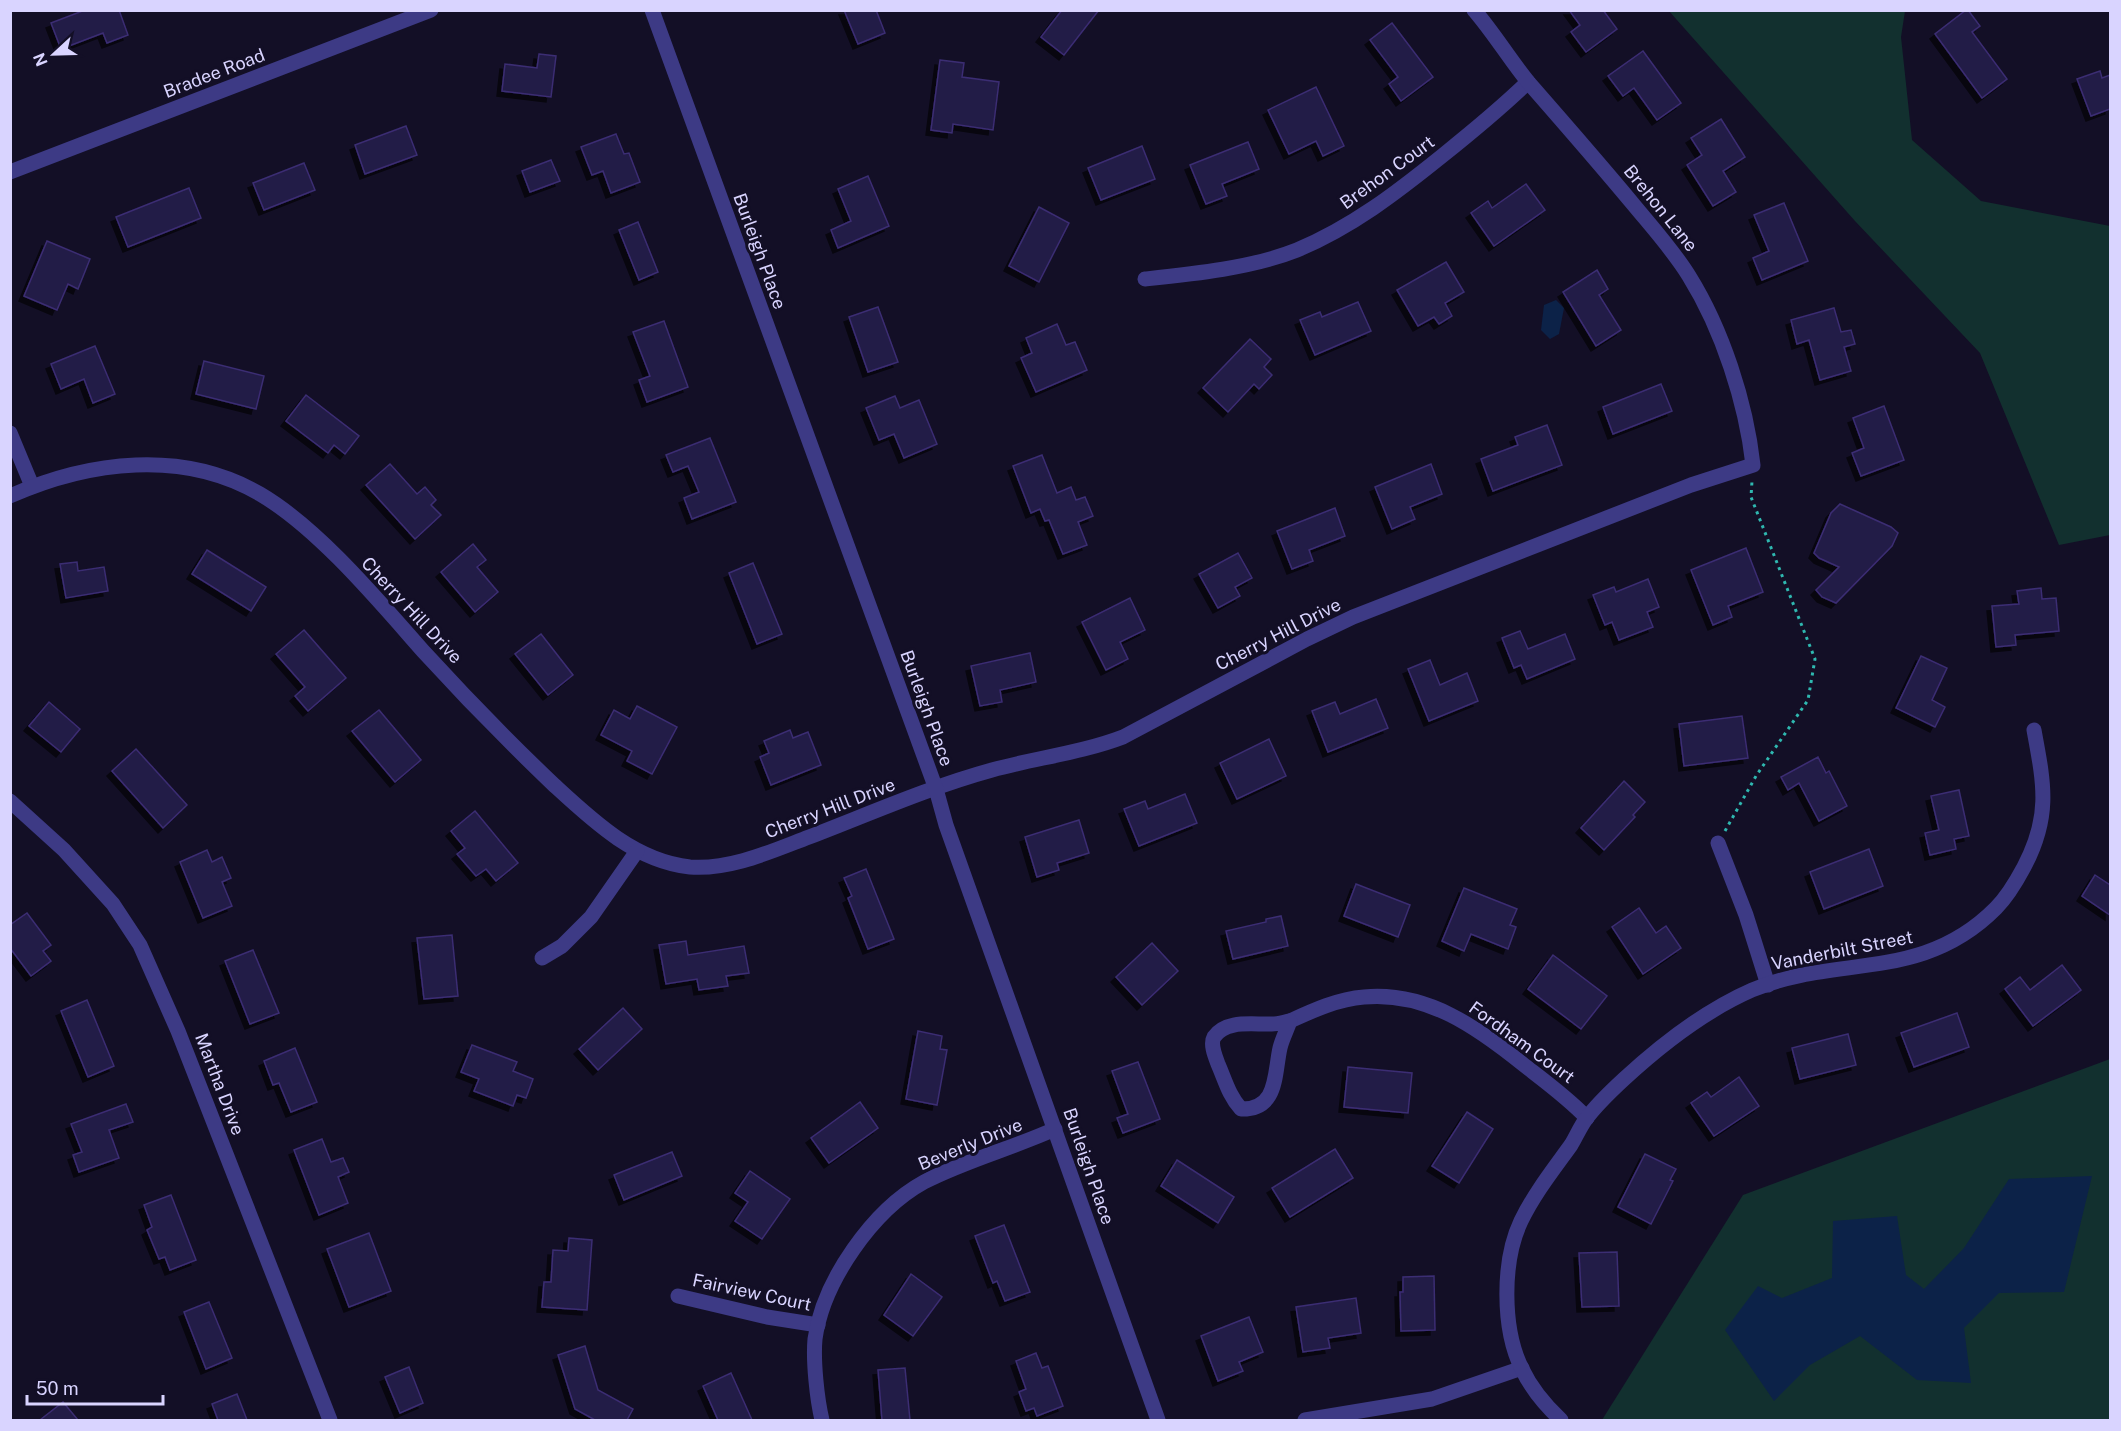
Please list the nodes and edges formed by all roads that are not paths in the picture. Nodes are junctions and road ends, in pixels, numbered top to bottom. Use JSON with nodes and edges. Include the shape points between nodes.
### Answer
{"nodes":[{"id":1,"x":431,"y":10,"type":"edge"},
{"id":2,"x":652,"y":10,"type":"edge"},
{"id":3,"x":1474,"y":10,"type":"edge"},
{"id":4,"x":1528,"y":82,"type":"junction"},
{"id":5,"x":10,"y":172,"type":"edge"},
{"id":6,"x":1145,"y":279,"type":"dead end"},
{"id":7,"x":10,"y":433,"type":"edge"},
{"id":8,"x":1753,"y":465,"type":"joint"},
{"id":9,"x":32,"y":486,"type":"junction"},
{"id":10,"x":10,"y":496,"type":"edge"},
{"id":11,"x":2034,"y":730,"type":"dead end"},
{"id":12,"x":936,"y":789,"type":"junction"},
{"id":13,"x":10,"y":801,"type":"edge"},
{"id":14,"x":1718,"y":843,"type":"road end"},
{"id":15,"x":637,"y":851,"type":"junction"},
{"id":16,"x":542,"y":958,"type":"dead end"},
{"id":17,"x":1768,"y":985,"type":"junction"},
{"id":18,"x":1290,"y":1021,"type":"junction"},
{"id":19,"x":1587,"y":1118,"type":"junction"},
{"id":20,"x":1055,"y":1129,"type":"junction"},
{"id":21,"x":678,"y":1296,"type":"dead end"},
{"id":22,"x":818,"y":1325,"type":"junction"},
{"id":23,"x":1522,"y":1368,"type":"junction"},
{"id":24,"x":330,"y":1420,"type":"edge"},
{"id":25,"x":822,"y":1420,"type":"edge"},
{"id":26,"x":1158,"y":1420,"type":"edge"},
{"id":27,"x":1305,"y":1420,"type":"edge"},
{"id":28,"x":1562,"y":1420,"type":"edge"}],
"edges":[{"from":1,"to":5,"type":"street","name":"Bradee Road"},
{"from":2,"to":12,"type":"street","name":"Burleigh Place"},
{"from":3,"to":4,"type":"street","name":"Brehon Lane"},
{"from":4,"to":6,"type":"street","name":"Brehon Court","via":[[1396,193],[1342,229],[1263,260]]},
{"from":4,"to":8,"type":"street","name":"Brehon Lane","via":[[1664,241],[1705,303],[1736,387],[1751,441]]},
{"from":7,"to":9,"type":"street"},
{"from":8,"to":12,"type":"street","name":"Cherry Hill Drive","via":[[1353,618],[1124,737]]},
{"from":9,"to":10,"type":"street","name":"Cherry Hill Drive"},
{"from":9,"to":15,"type":"street","name":"Cherry Hill Drive","via":[[90,469],[139,464],[191,467],[260,494],[326,548],[510,743],[577,806]]},
{"from":11,"to":17,"type":"street","name":"Vanderbilt Street","via":[[2043,783],[2043,814],[2034,846],[2010,892],[1995,909],[1956,940],[1924,954],[1890,963],[1810,973]]},
{"from":12,"to":15,"type":"street","name":"Cherry Hill Drive","via":[[737,862],[692,867]]},
{"from":12,"to":20,"type":"street","name":"Burleigh Place"},
{"from":13,"to":24,"type":"street","name":"Martha Drive","via":[[64,850],[106,897],[140,945],[178,1031]]},
{"from":14,"to":17,"type":"street"},
{"from":15,"to":16,"type":"street","via":[[591,917],[562,946]]},
{"from":17,"to":19,"type":"street","name":"Vanderbilt Street","via":[[1723,1004],[1659,1046]]},
{"from":18,"to":18,"type":"street","name":"Fordham Court","via":[[1235,1025],[1214,1038],[1216,1057],[1232,1099],[1241,1109],[1253,1109],[1269,1097]]},
{"from":18,"to":19,"type":"street","name":"Fordham Court","via":[[1337,1001],[1365,997],[1418,1002],[1442,1010],[1491,1039]]},
{"from":19,"to":23,"type":"street","name":"Vanderbilt Street","via":[[1520,1222],[1512,1249],[1507,1273],[1509,1320]]},
{"from":20,"to":22,"type":"street","name":"Beverly Drive","via":[[922,1183],[881,1214],[859,1239],[827,1298]]},
{"from":20,"to":26,"type":"street","name":"Burleigh Place"},
{"from":21,"to":22,"type":"street","name":"Fairview Court"},
{"from":22,"to":25,"type":"street","name":"Beverly Drive","via":[[817,1389]]},
{"from":23,"to":27,"type":"street","via":[[1432,1399]]},
{"from":23,"to":28,"type":"street","name":"Vanderbilt Street"}]}
